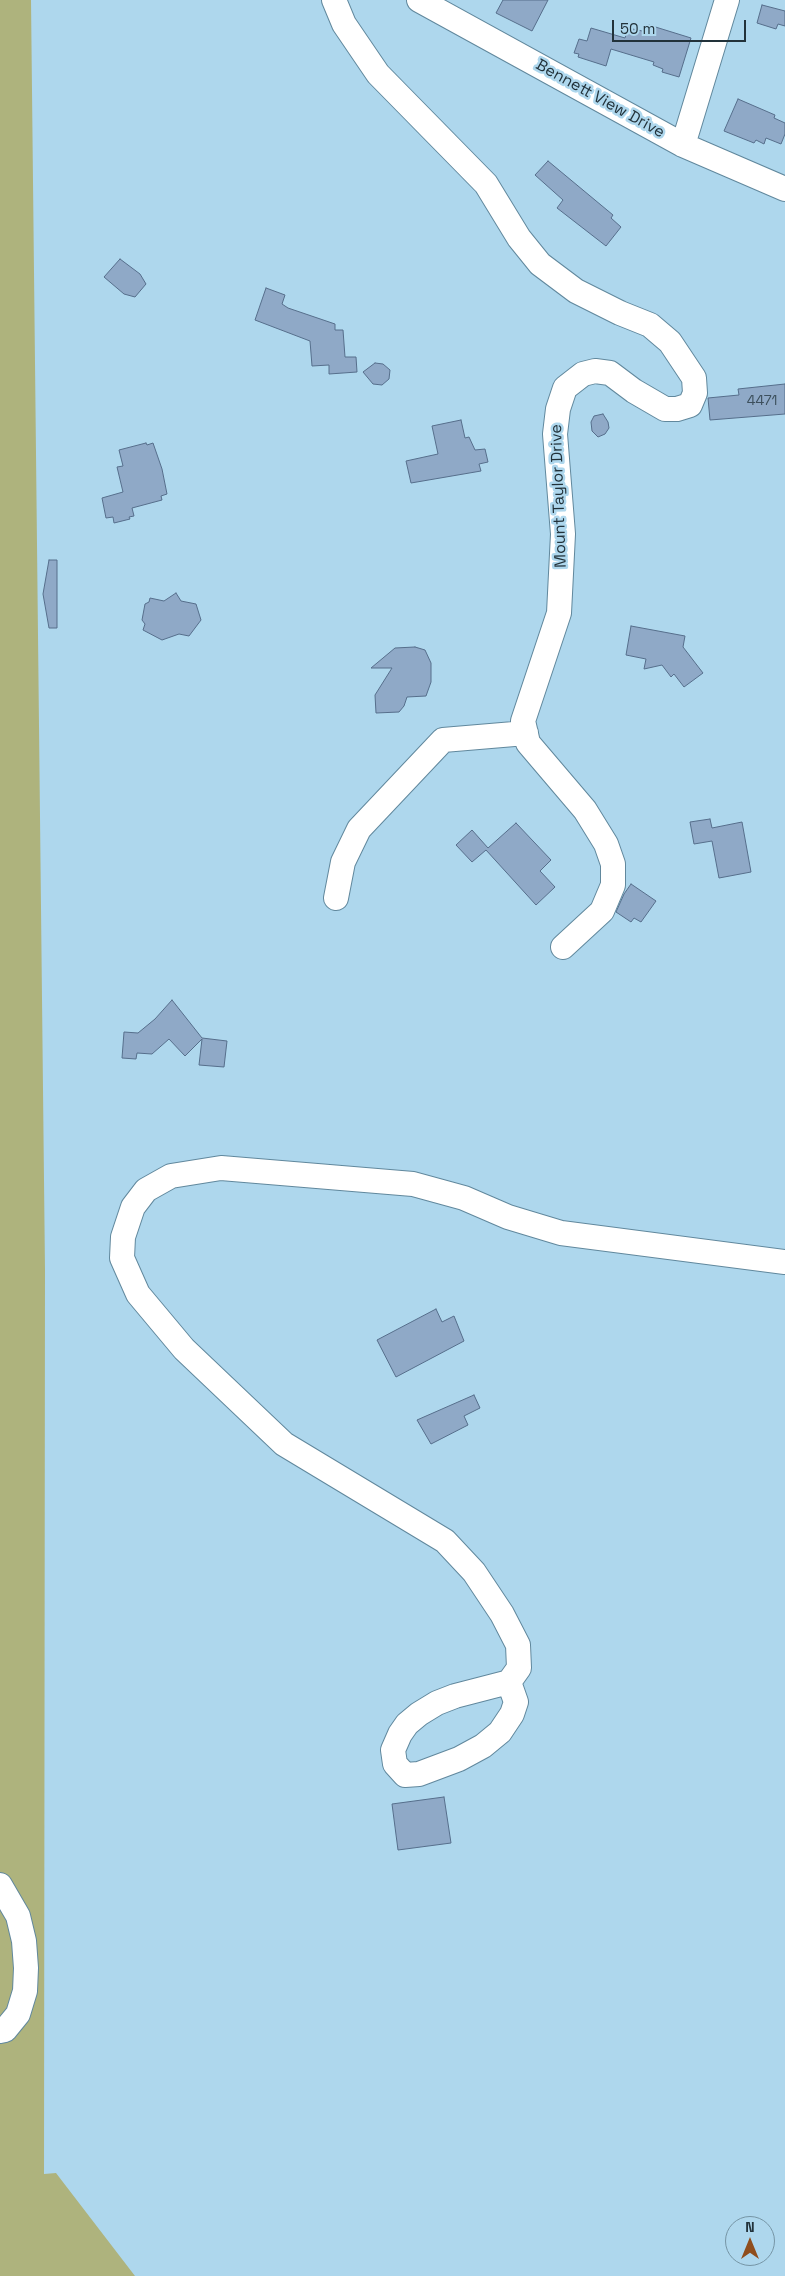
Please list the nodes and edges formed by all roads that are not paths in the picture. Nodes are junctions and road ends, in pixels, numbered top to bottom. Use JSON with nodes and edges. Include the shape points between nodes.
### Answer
{"nodes":[{"id":1,"x":334,"y":0,"type":"edge"},
{"id":2,"x":419,"y":0,"type":"edge"},
{"id":3,"x":727,"y":0,"type":"edge"},
{"id":4,"x":683,"y":145,"type":"junction"},
{"id":5,"x":785,"y":189,"type":"edge"},
{"id":6,"x":526,"y":733,"type":"junction"},
{"id":7,"x":336,"y":898,"type":"dead end"},
{"id":8,"x":563,"y":947,"type":"dead end"},
{"id":9,"x":785,"y":1262,"type":"edge"},
{"id":10,"x":510,"y":1682,"type":"junction"},
{"id":11,"x":0,"y":1885,"type":"edge"},
{"id":12,"x":0,"y":2031,"type":"edge"}],
"edges":[{"from":1,"to":6,"type":"street","name":"Mount Taylor Drive","via":[[344,24],[378,74],[486,184],[519,238],[540,264],[576,291],[650,325],[670,342],[694,378],[696,393],[690,405],[677,409],[665,409],[610,373],[595,371],[583,374],[565,388],[555,434],[563,534],[560,613],[522,722]]},
{"from":2,"to":4,"type":"street","name":"Bennett View Drive"},
{"from":3,"to":4,"type":"street"},
{"from":4,"to":5,"type":"street","name":"Bennett View Drive"},
{"from":6,"to":7,"type":"street","via":[[443,740],[359,829],[343,862]]},
{"from":6,"to":8,"type":"street","via":[[528,742],[585,810],[606,844],[613,864],[613,885],[602,911]]},
{"from":9,"to":10,"type":"street","via":[[561,1233],[508,1217],[464,1198],[403,1183],[221,1168],[171,1176],[146,1190],[133,1206],[123,1237],[122,1258],[138,1294],[184,1349],[284,1444],[445,1541],[474,1572],[518,1645],[519,1668]]},
{"from":10,"to":10,"type":"street","via":[[456,1696],[419,1714],[400,1734],[393,1750],[395,1764],[406,1775],[418,1774],[483,1746],[500,1732],[512,1714],[516,1702]]},
{"from":11,"to":12,"type":"street","via":[[18,1916],[26,1968],[25,1991],[18,2014],[5,2030]]}]}
